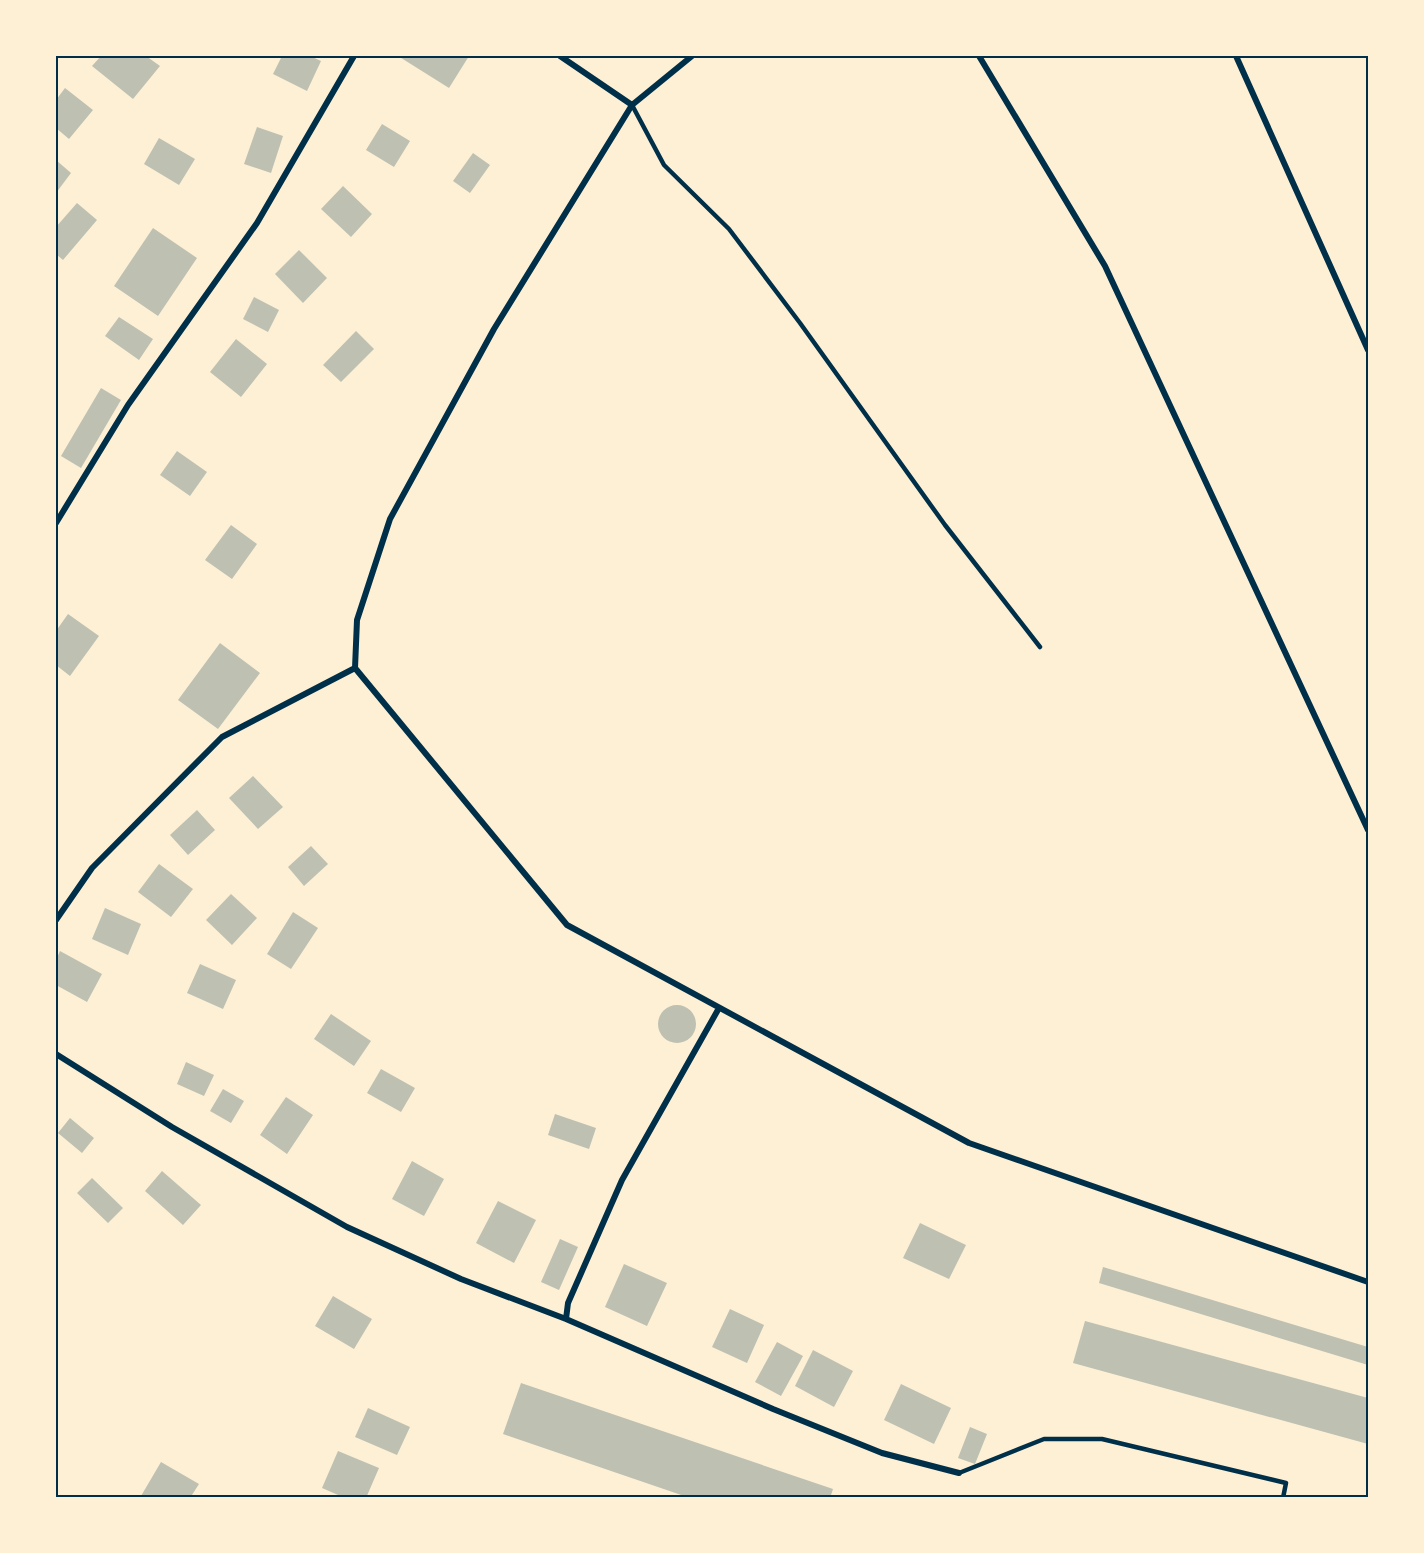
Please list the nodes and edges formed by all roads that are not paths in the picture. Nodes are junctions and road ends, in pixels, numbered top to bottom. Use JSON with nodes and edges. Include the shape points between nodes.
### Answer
{"nodes":[{"id":1,"x":354,"y":56,"type":"edge"},
{"id":2,"x":560,"y":56,"type":"edge"},
{"id":3,"x":692,"y":56,"type":"edge"},
{"id":4,"x":979,"y":56,"type":"edge"},
{"id":5,"x":1236,"y":56,"type":"edge"},
{"id":6,"x":632,"y":105,"type":"junction"},
{"id":7,"x":1368,"y":350,"type":"edge"},
{"id":8,"x":56,"y":523,"type":"edge"},
{"id":9,"x":1040,"y":647,"type":"dead end"},
{"id":10,"x":355,"y":669,"type":"junction"},
{"id":11,"x":1368,"y":830,"type":"edge"},
{"id":12,"x":56,"y":920,"type":"edge"},
{"id":13,"x":719,"y":1008,"type":"junction"},
{"id":14,"x":56,"y":1054,"type":"edge"},
{"id":15,"x":1368,"y":1282,"type":"edge"},
{"id":16,"x":566,"y":1319,"type":"junction"},
{"id":17,"x":959,"y":1473,"type":"joint"},
{"id":18,"x":1283,"y":1497,"type":"edge"}],
"edges":[{"from":1,"to":8,"type":"street","via":[[257,224],[128,405]]},
{"from":2,"to":6,"type":"street"},
{"from":3,"to":6,"type":"street"},
{"from":4,"to":11,"type":"street","via":[[1105,266]]},
{"from":5,"to":7,"type":"street"},
{"from":6,"to":9,"type":"lane","via":[[664,165],[729,229],[945,525]]},
{"from":6,"to":10,"type":"street","via":[[494,328],[390,519],[357,620]]},
{"from":10,"to":12,"type":"street","via":[[222,737],[92,868]]},
{"from":10,"to":13,"type":"street","via":[[567,925]]},
{"from":13,"to":15,"type":"street","via":[[969,1143]]},
{"from":13,"to":16,"type":"street","via":[[622,1180],[568,1303]]},
{"from":14,"to":16,"type":"street","via":[[172,1127],[347,1227],[461,1279]]},
{"from":16,"to":17,"type":"street","via":[[882,1453]]},
{"from":17,"to":18,"type":"lane","via":[[1044,1439],[1102,1439],[1286,1483]]}]}
